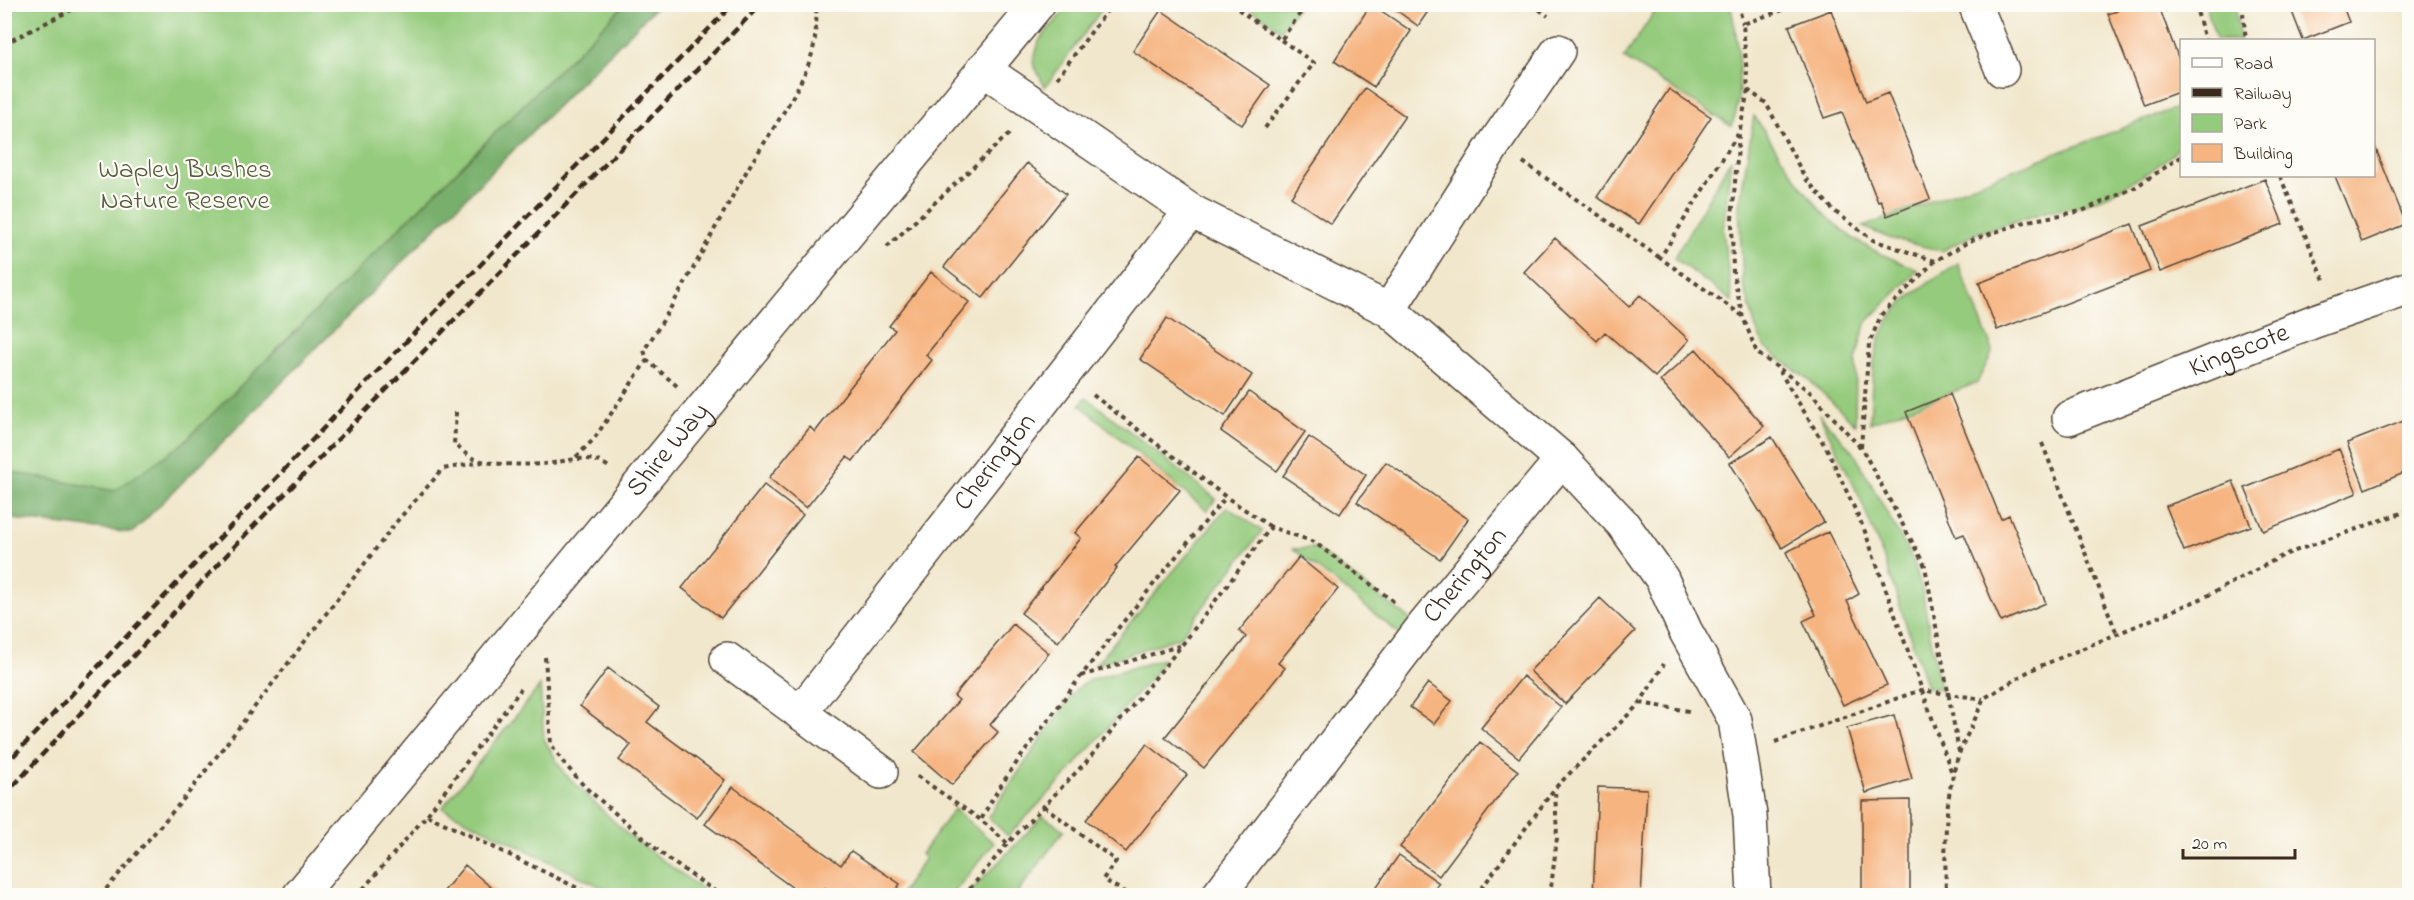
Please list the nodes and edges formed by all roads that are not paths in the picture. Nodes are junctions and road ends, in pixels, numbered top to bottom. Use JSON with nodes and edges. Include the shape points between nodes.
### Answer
{"nodes":[{"id":1,"x":1038,"y":4,"type":"edge"},
{"id":2,"x":1975,"y":4,"type":"edge"},
{"id":3,"x":1558,"y":51,"type":"dead end"},
{"id":4,"x":982,"y":69,"type":"junction"},
{"id":5,"x":2002,"y":70,"type":"dead end"},
{"id":6,"x":1191,"y":211,"type":"junction"},
{"id":7,"x":2409,"y":288,"type":"edge"},
{"id":8,"x":1389,"y":310,"type":"junction"},
{"id":9,"x":2069,"y":418,"type":"road end"},
{"id":10,"x":1562,"y":459,"type":"junction"},
{"id":11,"x":727,"y":659,"type":"dead end"},
{"id":12,"x":800,"y":713,"type":"junction"},
{"id":13,"x":881,"y":772,"type":"road end"},
{"id":14,"x":299,"y":896,"type":"edge"},
{"id":15,"x":1218,"y":896,"type":"edge"},
{"id":16,"x":1754,"y":896,"type":"edge"}],
"edges":[{"from":1,"to":4,"type":"street","name":"Shire Way"},
{"from":2,"to":5,"type":"street"},
{"from":3,"to":8,"type":"street"},
{"from":4,"to":6,"type":"street"},
{"from":4,"to":14,"type":"street","name":"Shire Way"},
{"from":6,"to":8,"type":"street"},
{"from":6,"to":12,"type":"street","name":"Cherington"},
{"from":7,"to":9,"type":"street","name":"Kingscote"},
{"from":8,"to":10,"type":"street"},
{"from":10,"to":15,"type":"street","name":"Cherington","via":[[1425,624]]},
{"from":10,"to":16,"type":"street","via":[[1622,523],[1662,579],[1734,720],[1750,815]]},
{"from":11,"to":12,"type":"street"},
{"from":12,"to":13,"type":"street"}]}
